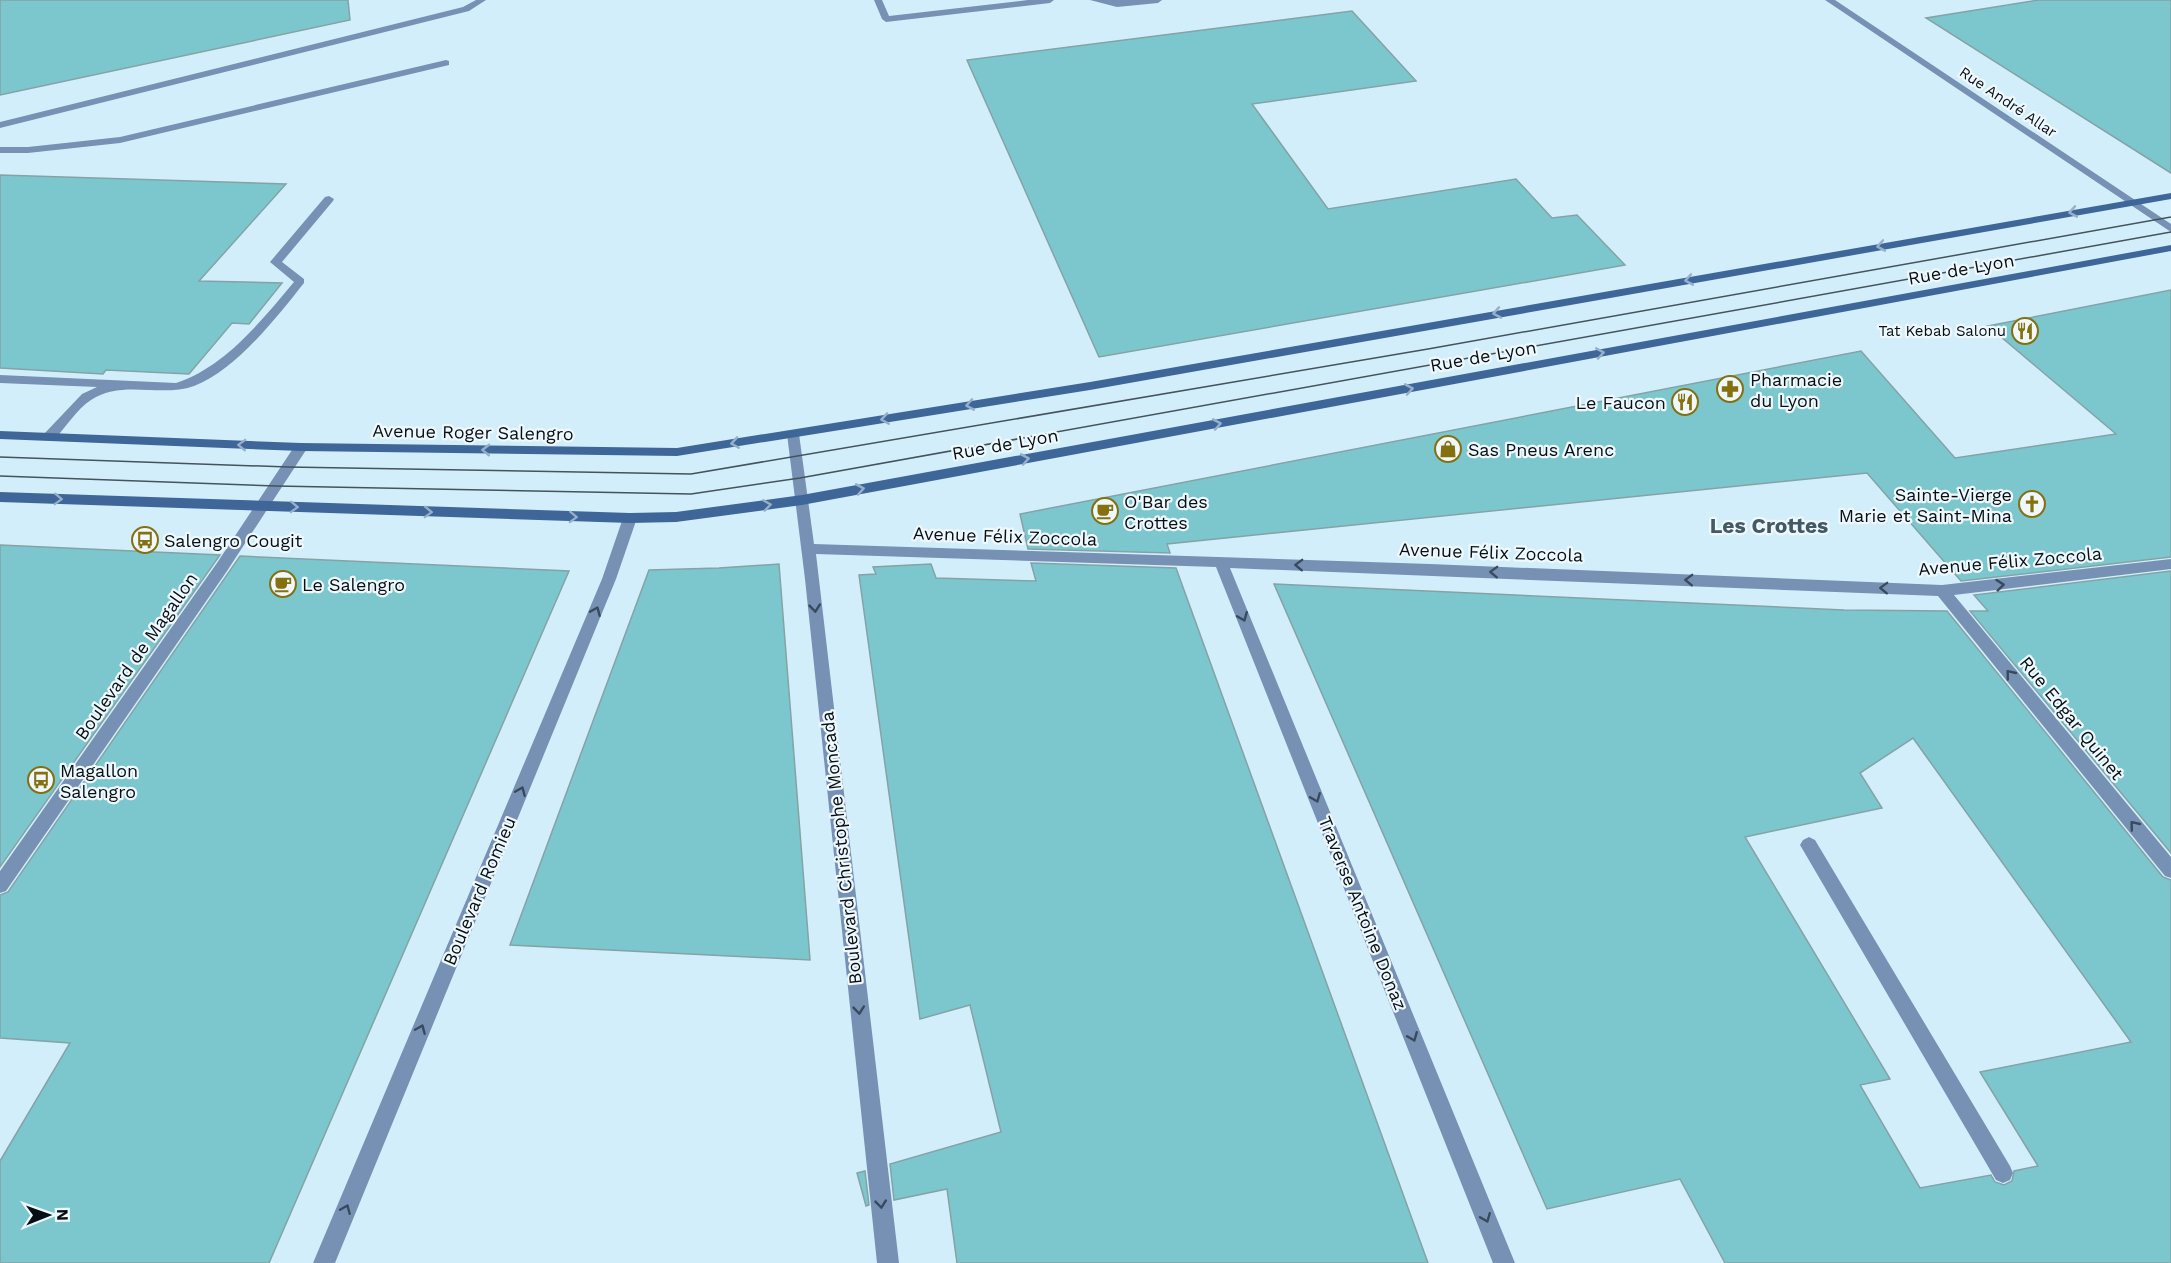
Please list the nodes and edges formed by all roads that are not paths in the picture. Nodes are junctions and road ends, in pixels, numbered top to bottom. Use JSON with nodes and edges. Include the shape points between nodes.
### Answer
{"nodes":[{"id":1,"x":482,"y":0,"type":"edge"},
{"id":2,"x":878,"y":0,"type":"edge"},
{"id":3,"x":1050,"y":0,"type":"edge"},
{"id":4,"x":1094,"y":0,"type":"edge"},
{"id":5,"x":1158,"y":0,"type":"edge"},
{"id":6,"x":1829,"y":0,"type":"edge"},
{"id":7,"x":446,"y":63,"type":"dead end"},
{"id":8,"x":0,"y":124,"type":"edge"},
{"id":9,"x":0,"y":150,"type":"edge"},
{"id":10,"x":2171,"y":196,"type":"edge"},
{"id":11,"x":329,"y":199,"type":"dead end"},
{"id":12,"x":2131,"y":203,"type":"junction"},
{"id":13,"x":2171,"y":229,"type":"edge"},
{"id":14,"x":2171,"y":248,"type":"edge"},
{"id":15,"x":0,"y":379,"type":"edge"},
{"id":16,"x":118,"y":384,"type":"junction"},
{"id":17,"x":943,"y":410,"type":"joint"},
{"id":18,"x":793,"y":434,"type":"junction"},
{"id":19,"x":0,"y":435,"type":"edge"},
{"id":20,"x":49,"y":437,"type":"junction"},
{"id":21,"x":301,"y":447,"type":"junction"},
{"id":22,"x":0,"y":497,"type":"edge"},
{"id":23,"x":802,"y":500,"type":"junction"},
{"id":24,"x":263,"y":506,"type":"junction"},
{"id":25,"x":630,"y":518,"type":"junction"},
{"id":26,"x":808,"y":549,"type":"junction"},
{"id":27,"x":1221,"y":563,"type":"junction"},
{"id":28,"x":2171,"y":564,"type":"edge"},
{"id":29,"x":1942,"y":591,"type":"junction"},
{"id":30,"x":1809,"y":845,"type":"dead end"},
{"id":31,"x":2171,"y":870,"type":"edge"},
{"id":32,"x":0,"y":885,"type":"edge"},
{"id":33,"x":2003,"y":1173,"type":"dead end"},
{"id":34,"x":324,"y":1263,"type":"edge"},
{"id":35,"x":888,"y":1263,"type":"edge"},
{"id":36,"x":1504,"y":1263,"type":"edge"}],
"edges":[{"from":1,"to":8,"type":"street","via":[[466,9]]},
{"from":2,"to":3,"type":"street","via":[[886,19]]},
{"from":4,"to":5,"type":"street","via":[[1117,4]]},
{"from":6,"to":12,"type":"street","name":"Rue André Allar"},
{"from":7,"to":9,"type":"street","via":[[120,140]]},
{"from":10,"to":12,"type":"street","name":"Rue de Lyon"},
{"from":11,"to":16,"type":"street","via":[[276,262],[300,281],[267,323],[204,377],[189,385]]},
{"from":12,"to":13,"type":"street","name":"Rue André Allar"},
{"from":12,"to":17,"type":"street","name":"Rue de Lyon","one_way":true},
{"from":23,"to":14,"type":"street","name":"Rue de Lyon","one_way":true},
{"from":15,"to":16,"type":"street"},
{"from":16,"to":20,"type":"street","via":[[86,397]]},
{"from":17,"to":18,"type":"street","name":"Avenue Roger Salengro","one_way":true},
{"from":18,"to":21,"type":"street","name":"Avenue Roger Salengro","one_way":true,"via":[[677,452]]},
{"from":18,"to":23,"type":"street","name":"Boulevard Christophe Moncada"},
{"from":19,"to":20,"type":"street","name":"Avenue Roger Salengro"},
{"from":21,"to":20,"type":"street","name":"Avenue Roger Salengro","one_way":true},
{"from":21,"to":24,"type":"street","name":"Boulevard de Magallon"},
{"from":22,"to":24,"type":"street","one_way":true},
{"from":25,"to":23,"type":"street","one_way":true,"via":[[676,517]]},
{"from":23,"to":26,"type":"street","name":"Boulevard Christophe Moncada"},
{"from":24,"to":25,"type":"street","one_way":true},
{"from":24,"to":32,"type":"street","name":"Boulevard de Magallon"},
{"from":34,"to":25,"type":"street","name":"Boulevard Romieu","one_way":true,"via":[[609,579]]},
{"from":26,"to":27,"type":"street","name":"Avenue Félix Zoccola"},
{"from":26,"to":35,"type":"street","name":"Boulevard Christophe Moncada","one_way":true},
{"from":29,"to":27,"type":"street","name":"Avenue Félix Zoccola","one_way":true},
{"from":27,"to":36,"type":"street","name":"Traverse Antoine Donaz","one_way":true},
{"from":29,"to":28,"type":"street","name":"Avenue Félix Zoccola","one_way":true},
{"from":31,"to":29,"type":"street","name":"Rue Edgar Quinet","one_way":true},
{"from":30,"to":33,"type":"street"}]}
